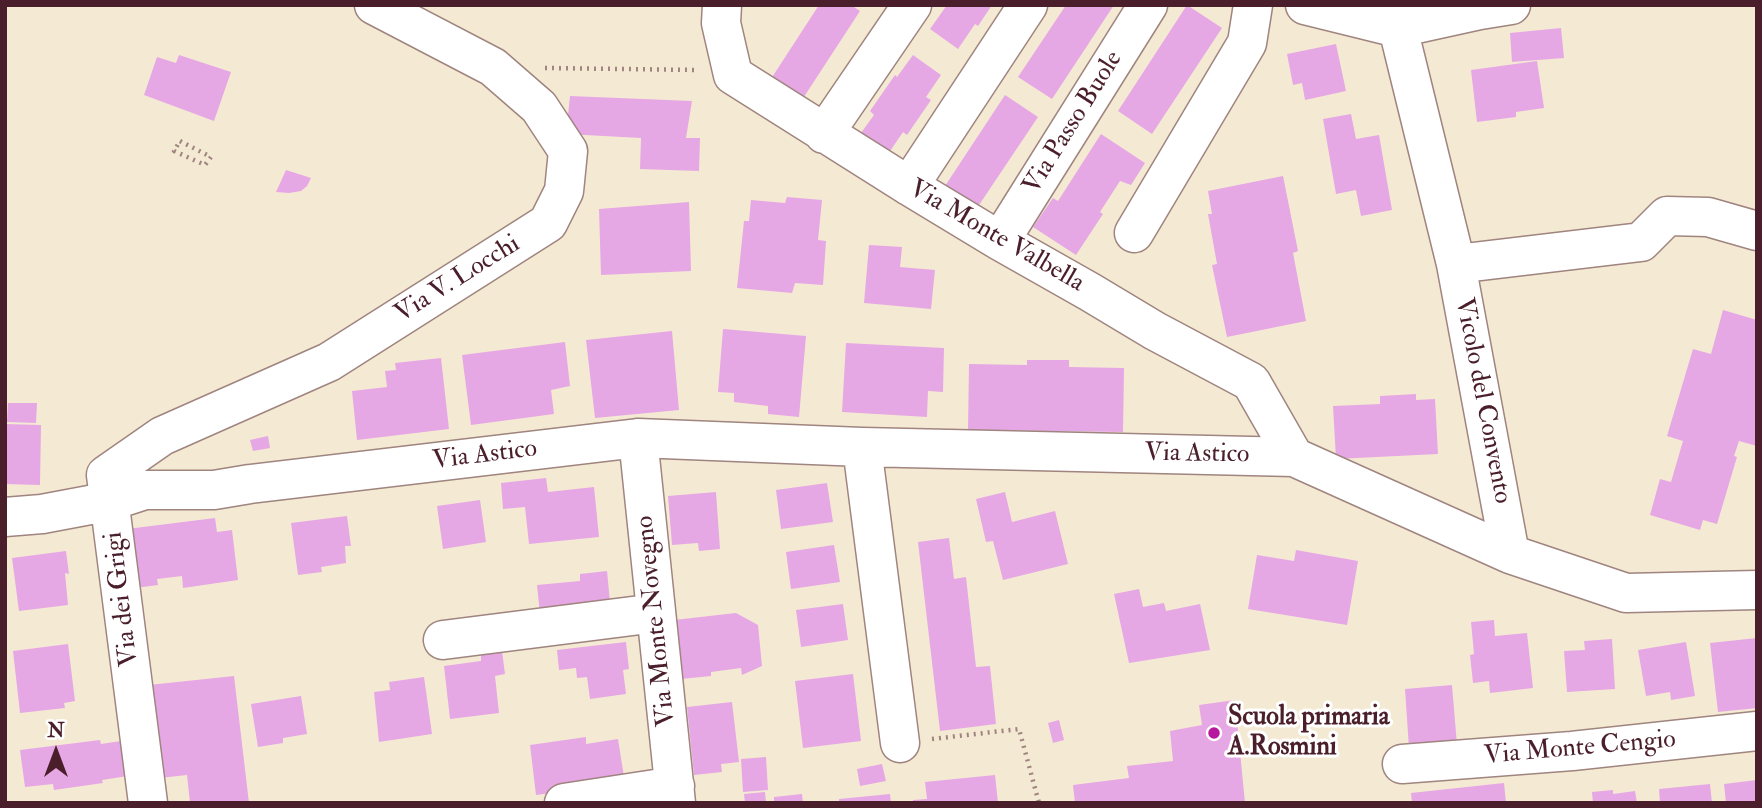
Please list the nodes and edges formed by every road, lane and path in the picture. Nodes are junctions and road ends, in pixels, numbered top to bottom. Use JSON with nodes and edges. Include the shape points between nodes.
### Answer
{"nodes":[{"id":1,"x":374,"y":5,"type":"edge"},
{"id":2,"x":722,"y":5,"type":"edge"},
{"id":3,"x":912,"y":5,"type":"edge"},
{"id":4,"x":1028,"y":5,"type":"edge"},
{"id":5,"x":1147,"y":5,"type":"edge"},
{"id":6,"x":1253,"y":5,"type":"edge"},
{"id":7,"x":1305,"y":5,"type":"edge"},
{"id":8,"x":1511,"y":5,"type":"edge"},
{"id":9,"x":1404,"y":17,"type":"edge"},
{"id":10,"x":493,"y":67,"type":"junction"},
{"id":11,"x":733,"y":75,"type":"junction"},
{"id":12,"x":824,"y":134,"type":"junction"},
{"id":13,"x":205,"y":165,"type":"joint"},
{"id":14,"x":909,"y":186,"type":"junction"},
{"id":15,"x":1757,"y":231,"type":"edge"},
{"id":16,"x":1135,"y":233,"type":"dead end"},
{"id":17,"x":1000,"y":241,"type":"junction"},
{"id":18,"x":1456,"y":264,"type":"junction"},
{"id":19,"x":638,"y":438,"type":"junction"},
{"id":20,"x":862,"y":447,"type":"junction"},
{"id":21,"x":1294,"y":457,"type":"junction"},
{"id":22,"x":111,"y":501,"type":"junction"},
{"id":23,"x":5,"y":517,"type":"edge"},
{"id":24,"x":1510,"y":554,"type":"junction"},
{"id":25,"x":1757,"y":590,"type":"edge"},
{"id":26,"x":656,"y":614,"type":"junction"},
{"id":27,"x":443,"y":640,"type":"dead end"},
{"id":28,"x":1757,"y":731,"type":"edge"},
{"id":29,"x":900,"y":743,"type":"joint"},
{"id":30,"x":1402,"y":764,"type":"dead end"},
{"id":31,"x":676,"y":794,"type":"edge"},
{"id":32,"x":148,"y":803,"type":"edge"},
{"id":33,"x":564,"y":803,"type":"edge"},
{"id":34,"x":1039,"y":803,"type":"edge"}],
"edges":[{"from":1,"to":10,"type":"street","name":"Via V. Locchi"},
{"from":2,"to":11,"type":"street","via":[[721,23]]},
{"from":3,"to":12,"type":"street"},
{"from":4,"to":14,"type":"street"},
{"from":5,"to":17,"type":"street","name":"Via Passo Buole"},
{"from":6,"to":16,"type":"street","via":[[1247,43]]},
{"from":7,"to":9,"type":"street"},
{"from":8,"to":9,"type":"street"},
{"from":9,"to":18,"type":"street","name":"Vicolo del Convento"},
{"from":10,"to":11,"type":"path","via":[[698,70]]},
{"from":10,"to":22,"type":"street","name":"Via V. Locchi","via":[[539,107],[568,151],[564,191],[548,223],[329,362],[162,436],[106,475]]},
{"from":11,"to":12,"type":"street","name":"Via Monte Valbella"},
{"from":12,"to":14,"type":"street","name":"Via Monte Valbella"},
{"from":13,"to":13,"type":"path","via":[[174,151],[180,141],[211,157]]},
{"from":14,"to":17,"type":"street","name":"Via Monte Valbella"},
{"from":15,"to":18,"type":"street","via":[[1708,217],[1667,216],[1641,242]]},
{"from":17,"to":21,"type":"street","name":"Via Monte Valbella","via":[[1251,382]]},
{"from":18,"to":24,"type":"street","name":"Vicolo del Convento"},
{"from":19,"to":20,"type":"street","name":"Via Astico"},
{"from":19,"to":22,"type":"street","name":"Via Astico","via":[[214,490],[145,490]]},
{"from":19,"to":26,"type":"street","name":"Via Monte Novegno"},
{"from":20,"to":21,"type":"street","name":"Via Astico"},
{"from":20,"to":29,"type":"street"},
{"from":21,"to":24,"type":"street","name":"Via Astico"},
{"from":22,"to":23,"type":"street","name":"Via dei Grigi"},
{"from":22,"to":32,"type":"street","name":"Via dei Grigi"},
{"from":24,"to":25,"type":"street","via":[[1626,593]]},
{"from":26,"to":27,"type":"street"},
{"from":26,"to":31,"type":"street","name":"Via Monte Novegno"},
{"from":28,"to":30,"type":"street","name":"Via Monte Cengio"},
{"from":29,"to":34,"type":"path","via":[[1019,729]]},
{"from":31,"to":33,"type":"street"}]}
